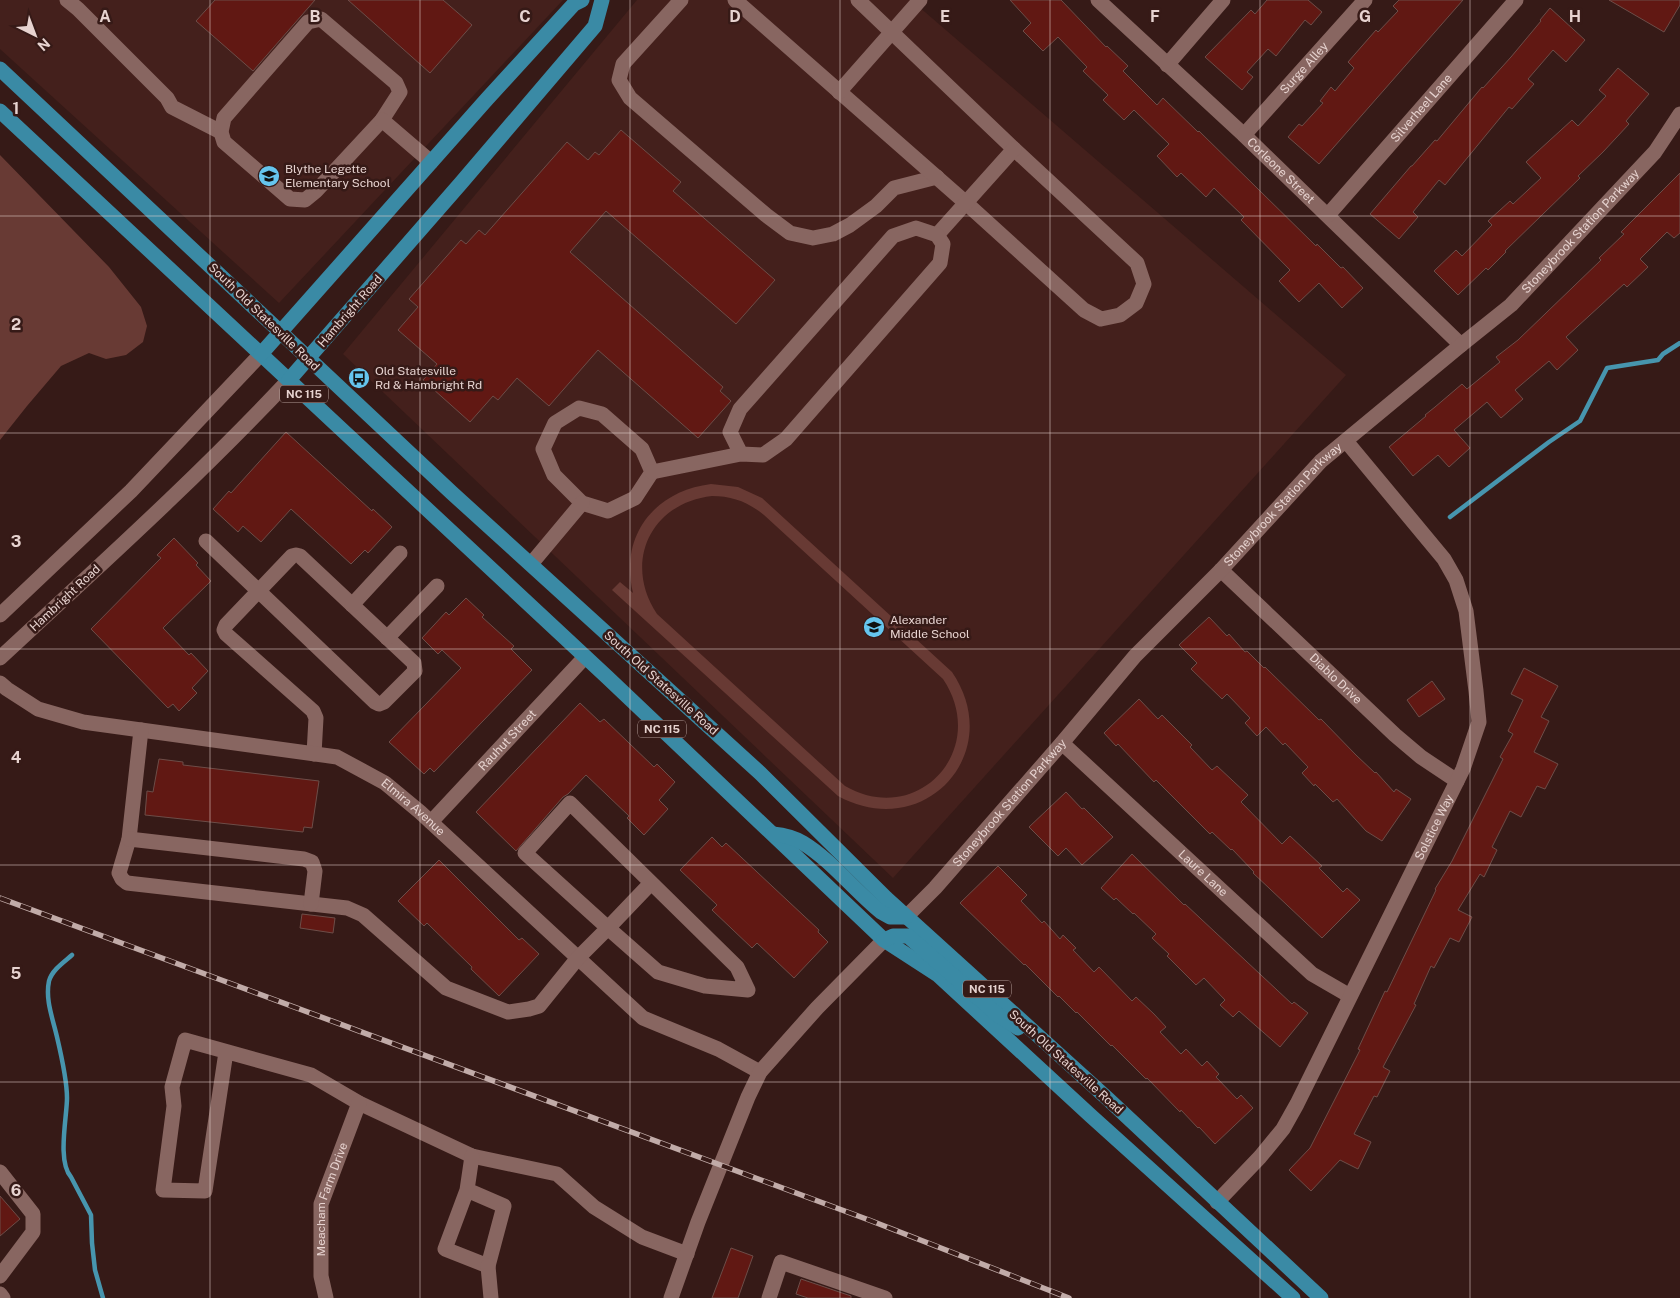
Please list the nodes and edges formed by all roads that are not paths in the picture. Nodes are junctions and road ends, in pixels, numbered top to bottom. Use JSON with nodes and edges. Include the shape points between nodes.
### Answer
{"nodes":[{"id":1,"x":582,"y":0,"type":"edge"},
{"id":2,"x":602,"y":0,"type":"edge"},
{"id":3,"x":681,"y":0,"type":"edge"},
{"id":4,"x":735,"y":0,"type":"edge"},
{"id":5,"x":858,"y":0,"type":"edge"},
{"id":6,"x":920,"y":0,"type":"edge"},
{"id":7,"x":1098,"y":0,"type":"edge"},
{"id":8,"x":1223,"y":0,"type":"edge"},
{"id":9,"x":1365,"y":0,"type":"edge"},
{"id":10,"x":1516,"y":0,"type":"edge"},
{"id":11,"x":77,"y":3,"type":"edge"},
{"id":12,"x":891,"y":33,"type":"junction"},
{"id":13,"x":1167,"y":66,"type":"junction"},
{"id":14,"x":0,"y":69,"type":"edge"},
{"id":15,"x":839,"y":92,"type":"junction"},
{"id":16,"x":0,"y":110,"type":"edge"},
{"id":17,"x":1680,"y":114,"type":"edge"},
{"id":18,"x":382,"y":120,"type":"junction"},
{"id":19,"x":221,"y":132,"type":"junction"},
{"id":20,"x":1244,"y":136,"type":"junction"},
{"id":21,"x":1014,"y":149,"type":"junction"},
{"id":22,"x":431,"y":162,"type":"junction"},
{"id":23,"x":937,"y":178,"type":"junction"},
{"id":24,"x":966,"y":203,"type":"junction"},
{"id":25,"x":1328,"y":215,"type":"junction"},
{"id":26,"x":937,"y":235,"type":"junction"},
{"id":27,"x":281,"y":333,"type":"junction"},
{"id":28,"x":1461,"y":345,"type":"junction"},
{"id":29,"x":262,"y":354,"type":"junction"},
{"id":30,"x":308,"y":359,"type":"junction"},
{"id":31,"x":289,"y":380,"type":"junction"},
{"id":32,"x":1346,"y":441,"type":"junction"},
{"id":33,"x":741,"y":454,"type":"junction"},
{"id":34,"x":652,"y":472,"type":"junction"},
{"id":35,"x":582,"y":503,"type":"junction"},
{"id":36,"x":206,"y":540,"type":"dead end"},
{"id":37,"x":400,"y":553,"type":"dead end"},
{"id":38,"x":531,"y":564,"type":"junction"},
{"id":39,"x":1220,"y":570,"type":"junction"},
{"id":40,"x":437,"y":586,"type":"dead end"},
{"id":41,"x":257,"y":591,"type":"junction"},
{"id":42,"x":352,"y":605,"type":"junction"},
{"id":43,"x":0,"y":615,"type":"edge"},
{"id":44,"x":387,"y":638,"type":"junction"},
{"id":45,"x":585,"y":657,"type":"junction"},
{"id":46,"x":0,"y":658,"type":"edge"},
{"id":47,"x":0,"y":682,"type":"edge"},
{"id":48,"x":141,"y":730,"type":"junction"},
{"id":49,"x":1062,"y":743,"type":"junction"},
{"id":50,"x":314,"y":754,"type":"junction"},
{"id":51,"x":1457,"y":781,"type":"junction"},
{"id":52,"x":431,"y":822,"type":"junction"},
{"id":53,"x":772,"y":833,"type":"junction"},
{"id":54,"x":129,"y":839,"type":"junction"},
{"id":55,"x":651,"y":883,"type":"junction"},
{"id":56,"x":311,"y":904,"type":"junction"},
{"id":57,"x":906,"y":917,"type":"junction"},
{"id":58,"x":608,"y":928,"type":"junction"},
{"id":59,"x":884,"y":940,"type":"junction"},
{"id":60,"x":578,"y":959,"type":"junction"},
{"id":61,"x":1350,"y":996,"type":"junction"},
{"id":62,"x":226,"y":1052,"type":"junction"},
{"id":63,"x":1056,"y":1052,"type":"junction"},
{"id":64,"x":760,"y":1072,"type":"junction"},
{"id":65,"x":359,"y":1103,"type":"junction"},
{"id":66,"x":472,"y":1156,"type":"junction"},
{"id":67,"x":0,"y":1172,"type":"edge"},
{"id":68,"x":467,"y":1190,"type":"junction"},
{"id":69,"x":1217,"y":1202,"type":"junction"},
{"id":70,"x":687,"y":1254,"type":"junction"},
{"id":71,"x":488,"y":1266,"type":"junction"},
{"id":72,"x":0,"y":1276,"type":"edge"},
{"id":73,"x":0,"y":1294,"type":"edge"},
{"id":74,"x":3,"y":1298,"type":"edge"},
{"id":75,"x":326,"y":1298,"type":"edge"},
{"id":76,"x":491,"y":1298,"type":"edge"},
{"id":77,"x":671,"y":1298,"type":"edge"},
{"id":78,"x":769,"y":1298,"type":"edge"},
{"id":79,"x":885,"y":1298,"type":"edge"},
{"id":80,"x":1293,"y":1298,"type":"edge"},
{"id":81,"x":1321,"y":1298,"type":"edge"}],
"edges":[{"from":1,"to":22,"type":"main road","via":[[574,4]]},
{"from":2,"to":30,"type":"main road","name":"Hambright Road","via":[[595,26]]},
{"from":3,"to":23,"type":"street","via":[[623,64],[619,80],[630,98],[790,233],[813,238],[833,234],[876,206],[894,188]]},
{"from":4,"to":15,"type":"street"},
{"from":5,"to":12,"type":"street"},
{"from":6,"to":12,"type":"street"},
{"from":7,"to":13,"type":"street","name":"Corleone Street"},
{"from":8,"to":13,"type":"street"},
{"from":9,"to":20,"type":"street","name":"Surge Alley"},
{"from":10,"to":25,"type":"street","name":"Silverheel Lane"},
{"from":11,"to":19,"type":"street","via":[[172,107]]},
{"from":12,"to":15,"type":"street"},
{"from":12,"to":21,"type":"street"},
{"from":13,"to":20,"type":"street","name":"Corleone Street"},
{"from":14,"to":27,"type":"main road","name":"South Old Statesville Road","number":"NC 115"},
{"from":15,"to":23,"type":"street"},
{"from":16,"to":29,"type":"main road","name":"South Old Statesville Road","number":"NC 115"},
{"from":17,"to":28,"type":"street","name":"Stoneybrook Station Parkway","via":[[1655,152],[1512,306]]},
{"from":18,"to":19,"type":"street","via":[[305,200],[290,199],[224,142]]},
{"from":18,"to":19,"type":"street","via":[[400,92],[396,83],[321,19],[308,22],[224,118]]},
{"from":18,"to":22,"type":"street"},
{"from":20,"to":25,"type":"street","name":"Corleone Street"},
{"from":21,"to":24,"type":"street"},
{"from":21,"to":24,"type":"street","via":[[1137,263],[1144,284],[1136,303],[1120,315],[1101,319],[1084,310]]},
{"from":22,"to":27,"type":"main road"},
{"from":23,"to":24,"type":"street"},
{"from":24,"to":26,"type":"street"},
{"from":25,"to":28,"type":"street","name":"Corleone Street"},
{"from":26,"to":33,"type":"street","via":[[943,244],[940,263],[786,439],[763,455]]},
{"from":26,"to":33,"type":"street","via":[[916,228],[893,236],[886,243],[740,410],[730,432]]},
{"from":27,"to":29,"type":"main road"},
{"from":27,"to":30,"type":"main road","name":"South Old Statesville Road","number":"NC 115"},
{"from":28,"to":32,"type":"street","name":"Stoneybrook Station Parkway"},
{"from":29,"to":31,"type":"main road","name":"South Old Statesville Road","number":"NC 115"},
{"from":29,"to":43,"type":"street","via":[[131,492]]},
{"from":30,"to":31,"type":"main road","name":"Hambright Road"},
{"from":30,"to":38,"type":"main road","name":"South Old Statesville Road","number":"NC 115"},
{"from":31,"to":45,"type":"main road","name":"South Old Statesville Road","number":"NC 115"},
{"from":31,"to":46,"type":"street","name":"Hambright Road","via":[[186,485]]},
{"from":32,"to":39,"type":"street","name":"Stoneybrook Station Parkway","via":[[1321,461]]},
{"from":32,"to":51,"type":"street","name":"Solstice Way","via":[[1444,559],[1456,580],[1466,611],[1479,722]]},
{"from":33,"to":34,"type":"street"},
{"from":34,"to":35,"type":"street","via":[[635,498],[608,511]]},
{"from":34,"to":35,"type":"street","via":[[642,449],[602,414],[579,408],[555,423],[543,449],[554,475]]},
{"from":35,"to":38,"type":"street"},
{"from":36,"to":41,"type":"street"},
{"from":37,"to":42,"type":"street"},
{"from":38,"to":57,"type":"main road","name":"South Old Statesville Road","number":"NC 115","via":[[760,773]]},
{"from":39,"to":49,"type":"street","name":"Stoneybrook Station Parkway","via":[[1135,656]]},
{"from":39,"to":51,"type":"street","name":"Diablo Drive","via":[[1395,735]]},
{"from":40,"to":44,"type":"street"},
{"from":41,"to":42,"type":"street","via":[[296,554]]},
{"from":41,"to":44,"type":"street","via":[[379,704],[416,667]]},
{"from":41,"to":50,"type":"street","via":[[224,630],[313,711],[317,726]]},
{"from":42,"to":44,"type":"street"},
{"from":45,"to":52,"type":"street","name":"Rauhut Street"},
{"from":45,"to":53,"type":"main road","name":"South Old Statesville Road","number":"NC 115"},
{"from":47,"to":48,"type":"street","name":"Elmira Avenue","via":[[38,709],[83,722]]},
{"from":48,"to":50,"type":"street","name":"Elmira Avenue"},
{"from":48,"to":54,"type":"street"},
{"from":49,"to":57,"type":"street","name":"Stoneybrook Station Parkway"},
{"from":49,"to":61,"type":"street","name":"Laure Lane","via":[[1312,974]]},
{"from":50,"to":52,"type":"street","name":"Elmira Avenue","via":[[337,757],[385,783]]},
{"from":51,"to":61,"type":"street","name":"Solstice Way"},
{"from":52,"to":60,"type":"street","name":"Elmira Avenue"},
{"from":53,"to":57,"type":"main road","via":[[790,836],[803,843],[881,912],[890,917]]},
{"from":53,"to":59,"type":"main road","name":"South Old Statesville Road","number":"NC 115"},
{"from":54,"to":56,"type":"street","via":[[304,859],[312,862],[315,871]]},
{"from":54,"to":56,"type":"street","via":[[119,873],[126,883]]},
{"from":55,"to":58,"type":"street"},
{"from":55,"to":58,"type":"street","via":[[570,803],[525,853]]},
{"from":55,"to":58,"type":"street","via":[[737,967],[748,990],[705,986],[658,972]]},
{"from":56,"to":60,"type":"street","via":[[347,908],[363,915],[446,988],[508,1012],[538,1006]]},
{"from":57,"to":63,"type":"main road","name":"South Old Statesville Road","number":"NC 115"},
{"from":58,"to":60,"type":"street"},
{"from":59,"to":63,"type":"main road","via":[[908,936],[999,1016]]},
{"from":59,"to":64,"type":"street"},
{"from":59,"to":80,"type":"main road","name":"South Old Statesville Road","number":"NC 115","via":[[938,975]]},
{"from":60,"to":64,"type":"street","name":"Elmira Avenue","via":[[643,1018],[718,1049]]},
{"from":61,"to":69,"type":"street","name":"Solstice Way","via":[[1282,1129]]},
{"from":62,"to":62,"type":"street","via":[[185,1040],[172,1087],[174,1106],[163,1190],[205,1191]]},
{"from":62,"to":65,"type":"street","via":[[311,1075]]},
{"from":63,"to":69,"type":"main road","name":"South Old Statesville Road","number":"NC 115"},
{"from":64,"to":70,"type":"street"},
{"from":65,"to":66,"type":"street"},
{"from":65,"to":75,"type":"street","name":"Meacham Farm Drive","via":[[321,1204],[321,1276]]},
{"from":66,"to":68,"type":"street"},
{"from":66,"to":70,"type":"street","via":[[557,1174],[594,1207],[642,1237]]},
{"from":67,"to":72,"type":"street","via":[[33,1214],[33,1232]]},
{"from":68,"to":71,"type":"street","via":[[504,1206]]},
{"from":68,"to":71,"type":"street","via":[[445,1249]]},
{"from":69,"to":81,"type":"main road","name":"South Old Statesville Road","number":"NC 115"},
{"from":70,"to":77,"type":"street"},
{"from":71,"to":76,"type":"street"},
{"from":73,"to":74,"type":"street"},
{"from":78,"to":79,"type":"street","via":[[781,1262]]}]}
